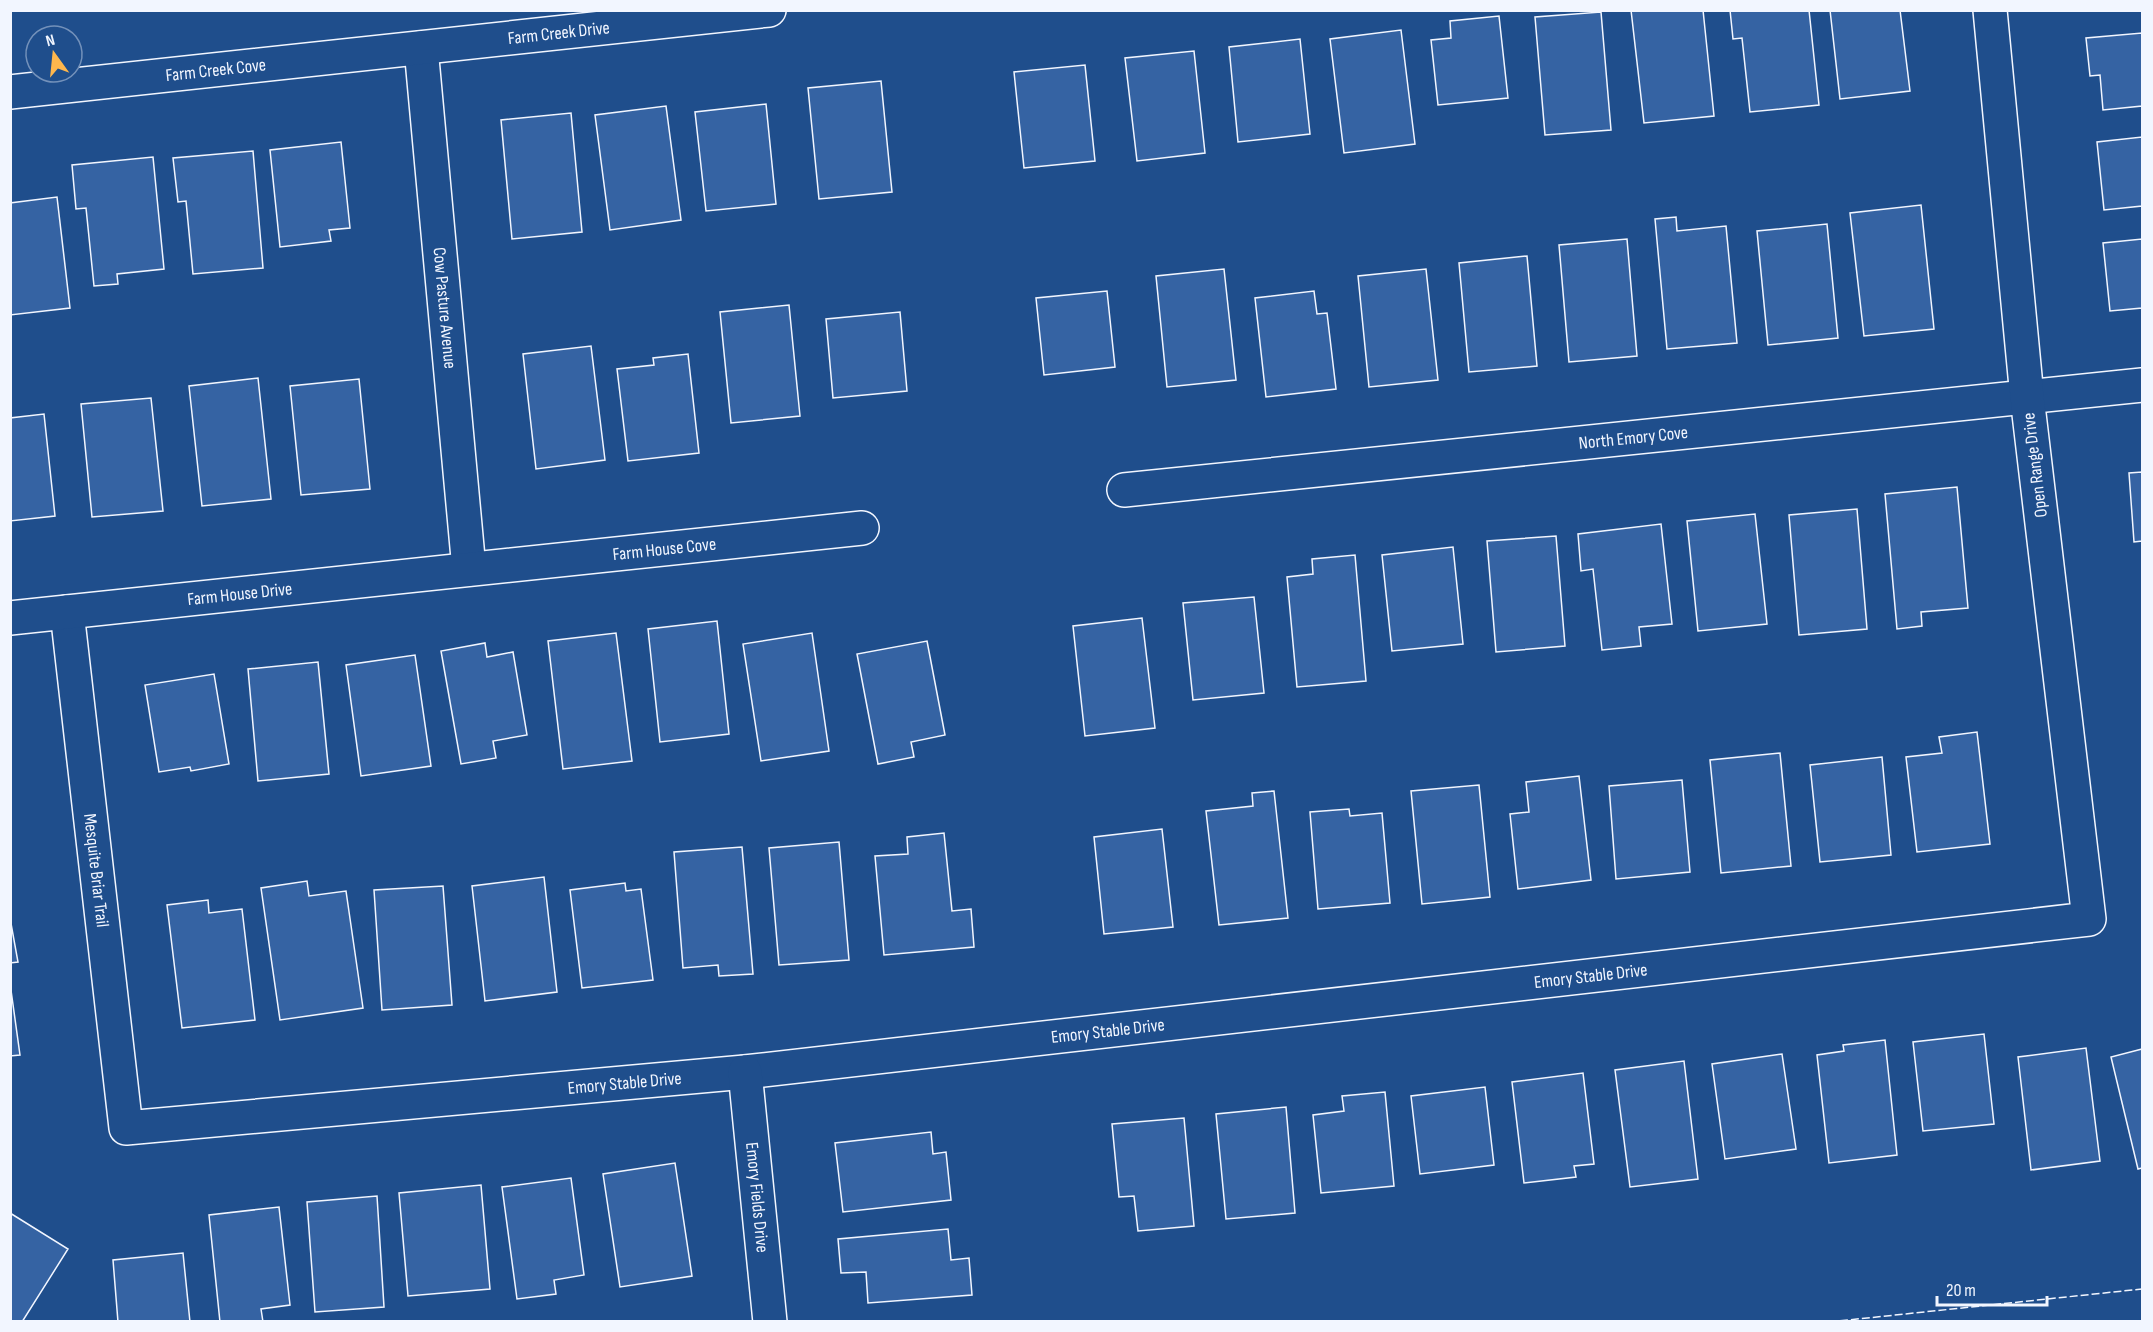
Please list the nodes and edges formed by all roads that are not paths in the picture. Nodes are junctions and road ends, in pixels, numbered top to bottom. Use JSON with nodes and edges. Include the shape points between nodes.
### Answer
{"nodes":[{"id":1,"x":768,"y":10,"type":"edge"},
{"id":2,"x":1990,"y":10,"type":"edge"},
{"id":3,"x":422,"y":48,"type":"junction"},
{"id":4,"x":10,"y":92,"type":"edge"},
{"id":5,"x":2142,"y":386,"type":"edge"},
{"id":6,"x":2027,"y":398,"type":"junction"},
{"id":7,"x":1124,"y":490,"type":"dead end"},
{"id":8,"x":862,"y":528,"type":"dead end"},
{"id":9,"x":469,"y":569,"type":"junction"},
{"id":10,"x":67,"y":612,"type":"junction"},
{"id":11,"x":10,"y":618,"type":"edge"},
{"id":12,"x":2089,"y":919,"type":"joint"},
{"id":13,"x":745,"y":1072,"type":"junction"},
{"id":14,"x":126,"y":1128,"type":"joint"},
{"id":15,"x":770,"y":1322,"type":"edge"}],
"edges":[{"from":1,"to":3,"type":"street","name":"Farm Creek Drive"},
{"from":2,"to":6,"type":"street","name":"Open Range Drive"},
{"from":3,"to":4,"type":"street","name":"Farm Creek Cove"},
{"from":3,"to":9,"type":"street","name":"Cow Pasture Avenue"},
{"from":5,"to":6,"type":"street","name":"North Emory Cove"},
{"from":6,"to":7,"type":"street","name":"North Emory Cove"},
{"from":6,"to":12,"type":"street","name":"Open Range Drive"},
{"from":8,"to":9,"type":"street","name":"Farm House Cove"},
{"from":9,"to":10,"type":"street","name":"Farm House Drive"},
{"from":10,"to":11,"type":"street","name":"Farm House Drive"},
{"from":10,"to":14,"type":"street","name":"Mesquite Briar Trail"},
{"from":12,"to":13,"type":"street","name":"Emory Stable Drive"},
{"from":13,"to":14,"type":"street","name":"Emory Stable Drive"},
{"from":13,"to":15,"type":"street","name":"Emory Fields Drive"}]}
